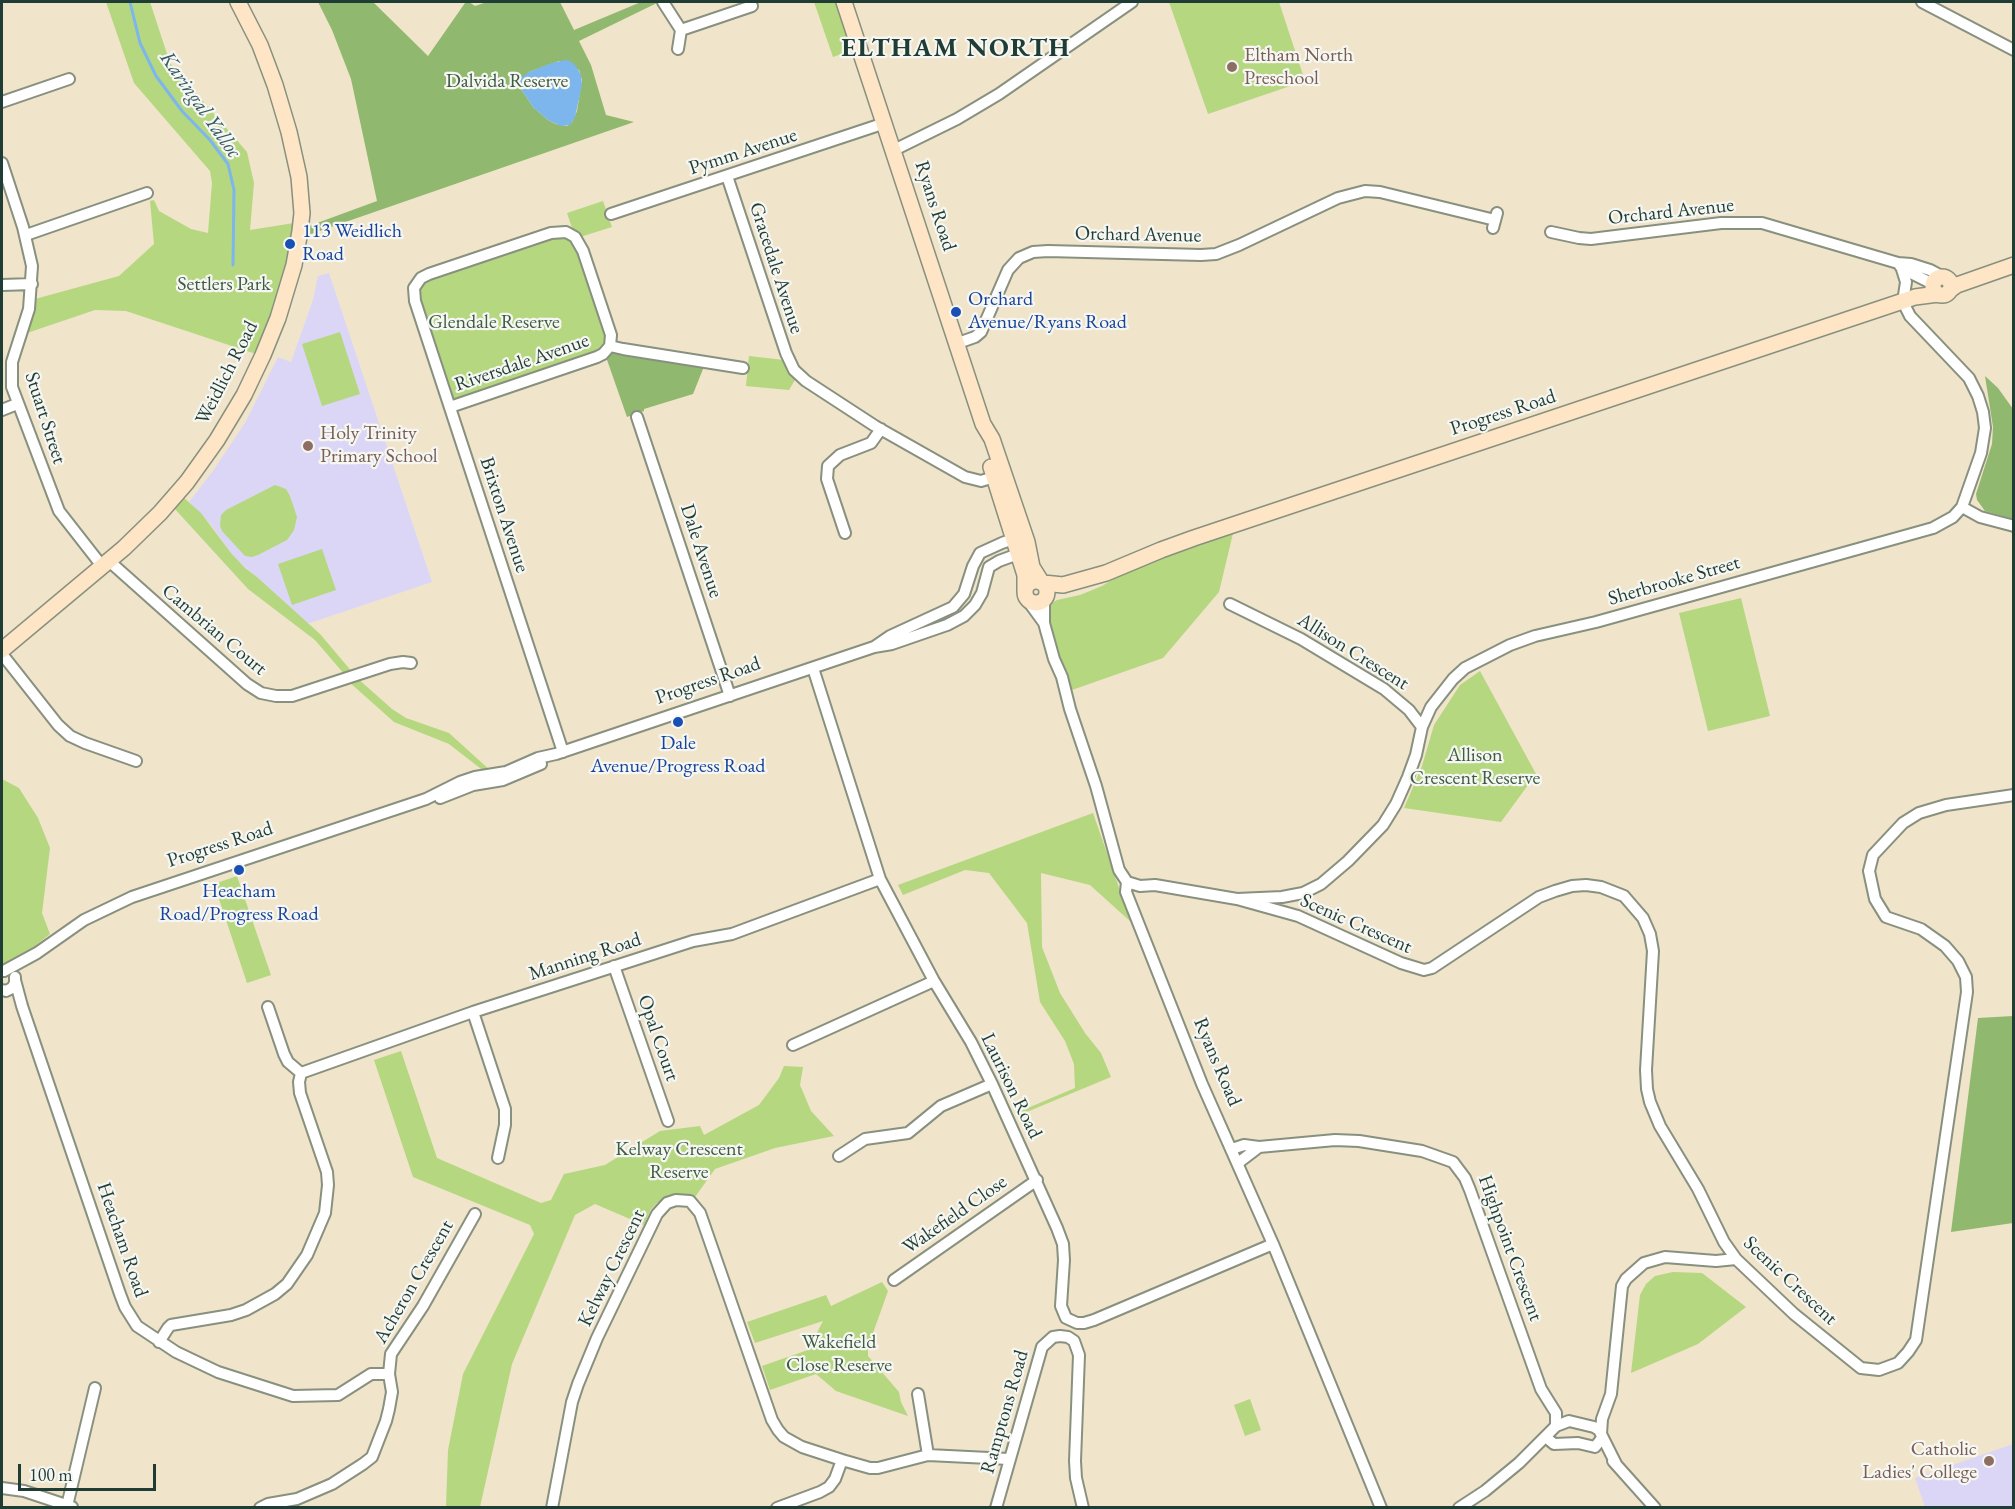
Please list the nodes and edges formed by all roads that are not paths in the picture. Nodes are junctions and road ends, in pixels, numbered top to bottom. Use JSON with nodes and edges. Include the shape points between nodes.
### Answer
{"nodes":[{"id":1,"x":238,"y":2,"type":"edge"},
{"id":2,"x":663,"y":2,"type":"edge"},
{"id":3,"x":844,"y":2,"type":"edge"},
{"id":4,"x":1132,"y":2,"type":"edge"},
{"id":5,"x":1922,"y":2,"type":"edge"},
{"id":6,"x":752,"y":6,"type":"dead end"},
{"id":7,"x":681,"y":30,"type":"junction"},
{"id":8,"x":678,"y":49,"type":"dead end"},
{"id":9,"x":2013,"y":50,"type":"edge"},
{"id":10,"x":69,"y":79,"type":"dead end"},
{"id":11,"x":2,"y":102,"type":"edge"},
{"id":12,"x":885,"y":123,"type":"junction"},
{"id":13,"x":894,"y":150,"type":"junction"},
{"id":14,"x":2,"y":163,"type":"edge"},
{"id":15,"x":727,"y":176,"type":"junction"},
{"id":16,"x":147,"y":193,"type":"dead end"},
{"id":17,"x":611,"y":214,"type":"dead end"},
{"id":18,"x":1495,"y":220,"type":"dead end"},
{"id":19,"x":1551,"y":232,"type":"dead end"},
{"id":20,"x":26,"y":235,"type":"junction"},
{"id":21,"x":1900,"y":265,"type":"junction"},
{"id":22,"x":2013,"y":265,"type":"edge"},
{"id":23,"x":32,"y":284,"type":"junction"},
{"id":24,"x":2,"y":285,"type":"edge"},
{"id":25,"x":1940,"y":285,"type":"junction"},
{"id":26,"x":1909,"y":299,"type":"junction"},
{"id":27,"x":958,"y":343,"type":"junction"},
{"id":28,"x":610,"y":346,"type":"junction"},
{"id":29,"x":743,"y":368,"type":"dead end"},
{"id":30,"x":17,"y":404,"type":"junction"},
{"id":31,"x":450,"y":407,"type":"junction"},
{"id":32,"x":2,"y":410,"type":"edge"},
{"id":33,"x":637,"y":417,"type":"dead end"},
{"id":34,"x":881,"y":429,"type":"junction"},
{"id":35,"x":999,"y":476,"type":"junction"},
{"id":36,"x":1962,"y":507,"type":"junction"},
{"id":37,"x":2013,"y":526,"type":"edge"},
{"id":38,"x":845,"y":533,"type":"dead end"},
{"id":39,"x":1019,"y":545,"type":"junction"},
{"id":40,"x":106,"y":564,"type":"junction"},
{"id":41,"x":1106,"y":573,"type":"junction"},
{"id":42,"x":1043,"y":583,"type":"junction"},
{"id":43,"x":1026,"y":596,"type":"junction"},
{"id":44,"x":1045,"y":599,"type":"junction"},
{"id":45,"x":1230,"y":604,"type":"dead end"},
{"id":46,"x":1044,"y":623,"type":"junction"},
{"id":47,"x":874,"y":646,"type":"junction"},
{"id":48,"x":2,"y":652,"type":"edge"},
{"id":49,"x":411,"y":663,"type":"dead end"},
{"id":50,"x":813,"y":668,"type":"junction"},
{"id":51,"x":730,"y":696,"type":"junction"},
{"id":52,"x":1422,"y":727,"type":"junction"},
{"id":53,"x":560,"y":753,"type":"junction"},
{"id":54,"x":136,"y":761,"type":"dead end"},
{"id":55,"x":2013,"y":795,"type":"edge"},
{"id":56,"x":880,"y":879,"type":"junction"},
{"id":57,"x":1127,"y":882,"type":"junction"},
{"id":58,"x":1237,"y":899,"type":"junction"},
{"id":59,"x":37,"y":953,"type":"junction"},
{"id":60,"x":614,"y":966,"type":"junction"},
{"id":61,"x":3,"y":971,"type":"edge"},
{"id":62,"x":15,"y":979,"type":"junction"},
{"id":63,"x":934,"y":981,"type":"junction"},
{"id":64,"x":4,"y":991,"type":"edge"},
{"id":65,"x":22,"y":1006,"type":"junction"},
{"id":66,"x":268,"y":1007,"type":"dead end"},
{"id":67,"x":473,"y":1012,"type":"junction"},
{"id":68,"x":793,"y":1045,"type":"dead end"},
{"id":69,"x":301,"y":1073,"type":"junction"},
{"id":70,"x":992,"y":1084,"type":"junction"},
{"id":71,"x":668,"y":1121,"type":"dead end"},
{"id":72,"x":1259,"y":1147,"type":"junction"},
{"id":73,"x":1232,"y":1149,"type":"junction"},
{"id":74,"x":838,"y":1156,"type":"dead end"},
{"id":75,"x":498,"y":1158,"type":"dead end"},
{"id":76,"x":1238,"y":1163,"type":"junction"},
{"id":77,"x":1037,"y":1180,"type":"junction"},
{"id":78,"x":475,"y":1214,"type":"dead end"},
{"id":79,"x":1273,"y":1244,"type":"junction"},
{"id":80,"x":1736,"y":1259,"type":"junction"},
{"id":81,"x":894,"y":1280,"type":"dead end"},
{"id":82,"x":159,"y":1342,"type":"junction"},
{"id":83,"x":389,"y":1374,"type":"junction"},
{"id":84,"x":95,"y":1388,"type":"dead end"},
{"id":85,"x":918,"y":1394,"type":"dead end"},
{"id":86,"x":1546,"y":1399,"type":"junction"},
{"id":87,"x":1608,"y":1401,"type":"junction"},
{"id":88,"x":1569,"y":1421,"type":"junction"},
{"id":89,"x":1581,"y":1423,"type":"junction"},
{"id":90,"x":1556,"y":1426,"type":"junction"},
{"id":91,"x":1547,"y":1435,"type":"junction"},
{"id":92,"x":1599,"y":1440,"type":"junction"},
{"id":93,"x":1554,"y":1444,"type":"junction"},
{"id":94,"x":928,"y":1455,"type":"junction"},
{"id":95,"x":1009,"y":1459,"type":"junction"},
{"id":96,"x":842,"y":1460,"type":"junction"},
{"id":97,"x":1519,"y":1463,"type":"junction"},
{"id":98,"x":2,"y":1488,"type":"edge"},
{"id":99,"x":70,"y":1507,"type":"edge"},
{"id":100,"x":260,"y":1508,"type":"edge"},
{"id":101,"x":552,"y":1508,"type":"edge"},
{"id":102,"x":777,"y":1508,"type":"edge"},
{"id":103,"x":996,"y":1508,"type":"edge"},
{"id":104,"x":1083,"y":1508,"type":"edge"},
{"id":105,"x":1382,"y":1508,"type":"edge"},
{"id":106,"x":1459,"y":1508,"type":"edge"},
{"id":107,"x":1655,"y":1508,"type":"edge"}],
"edges":[{"from":1,"to":40,"type":"street","name":"Weidlich Road","via":[[271,73],[295,156],[302,213],[294,265],[267,347],[229,421],[172,499]]},
{"from":2,"to":7,"type":"street"},
{"from":3,"to":12,"type":"street","name":"Ryans Road"},
{"from":4,"to":13,"type":"street","via":[[999,94]]},
{"from":5,"to":9,"type":"street"},
{"from":6,"to":7,"type":"street"},
{"from":7,"to":8,"type":"street"},
{"from":10,"to":11,"type":"street"},
{"from":12,"to":13,"type":"street","name":"Ryans Road"},
{"from":12,"to":15,"type":"street","name":"Pymm Avenue"},
{"from":13,"to":27,"type":"street","name":"Ryans Road"},
{"from":14,"to":20,"type":"street","name":"Stuart Street"},
{"from":15,"to":17,"type":"street","name":"Pymm Avenue"},
{"from":15,"to":34,"type":"street","name":"Gracedale Avenue","via":[[794,370]]},
{"from":16,"to":20,"type":"street"},
{"from":18,"to":27,"type":"street","name":"Orchard Avenue","via":[[1365,191],[1338,198],[1216,254],[1033,252],[1019,258],[1008,270],[978,335]]},
{"from":19,"to":21,"type":"street","name":"Orchard Avenue","via":[[1592,239],[1721,223],[1762,223]]},
{"from":20,"to":23,"type":"street","name":"Stuart Street"},
{"from":21,"to":25,"type":"street","name":"Orchard Avenue"},
{"from":21,"to":26,"type":"street"},
{"from":22,"to":25,"type":"street","name":"Progress Road"},
{"from":23,"to":24,"type":"street"},
{"from":23,"to":30,"type":"street","name":"Stuart Street","via":[[27,319],[10,370]]},
{"from":25,"to":26,"type":"street","name":"Progress Road"},
{"from":26,"to":36,"type":"street","via":[[1912,320],[1969,378],[1978,396],[1984,440]]},
{"from":26,"to":41,"type":"street","name":"Progress Road","via":[[1176,544]]},
{"from":27,"to":35,"type":"street","name":"Ryans Road","via":[[983,424],[992,439]]},
{"from":28,"to":29,"type":"street","name":"Riversdale Avenue"},
{"from":28,"to":31,"type":"street","name":"Riversdale Avenue","via":[[597,357]]},
{"from":28,"to":31,"type":"street","name":"Brixton Avenue","via":[[611,335],[583,251],[571,234],[551,233],[429,274],[414,288],[415,301]]},
{"from":30,"to":32,"type":"street"},
{"from":30,"to":40,"type":"street","name":"Stuart Street","via":[[59,511]]},
{"from":31,"to":53,"type":"street","name":"Brixton Avenue"},
{"from":33,"to":51,"type":"street","name":"Dale Avenue"},
{"from":34,"to":35,"type":"street","via":[[969,479],[981,481]]},
{"from":34,"to":38,"type":"street","via":[[868,445],[840,455],[828,466],[827,479]]},
{"from":35,"to":39,"type":"street","name":"Ryans Road"},
{"from":36,"to":37,"type":"street","via":[[1980,517]]},
{"from":36,"to":52,"type":"street","name":"Sherbrooke Street","via":[[1933,528],[1523,640],[1458,673],[1437,699]]},
{"from":39,"to":42,"type":"street","name":"Ryans Road"},
{"from":39,"to":43,"type":"street","name":"Ryans Road"},
{"from":39,"to":47,"type":"street","name":"Progress Road","via":[[989,567],[982,593],[964,616],[892,644]]},
{"from":39,"to":47,"type":"street","name":"Progress Road","via":[[993,546],[980,553],[964,594],[953,607]]},
{"from":40,"to":48,"type":"street","name":"Weidlich Road"},
{"from":40,"to":49,"type":"street","name":"Cambrian Court","via":[[247,684],[268,695],[292,696],[390,664]]},
{"from":41,"to":42,"type":"street","name":"Progress Road","via":[[1063,585]]},
{"from":41,"to":44,"type":"street","name":"Progress Road","via":[[1077,590]]},
{"from":42,"to":43,"type":"street","via":[[1030,582]]},
{"from":42,"to":44,"type":"street"},
{"from":43,"to":44,"type":"street","via":[[1038,603]]},
{"from":43,"to":46,"type":"street","name":"Ryans Road"},
{"from":44,"to":46,"type":"street","name":"Ryans Road"},
{"from":45,"to":52,"type":"street","name":"Allison Crescent","via":[[1301,639],[1384,689]]},
{"from":46,"to":57,"type":"street","name":"Ryans Road","via":[[1119,870]]},
{"from":47,"to":50,"type":"street","name":"Progress Road"},
{"from":48,"to":54,"type":"street","via":[[70,736]]},
{"from":50,"to":51,"type":"street","name":"Progress Road"},
{"from":50,"to":56,"type":"street","name":"Laurison Road"},
{"from":51,"to":53,"type":"street","name":"Progress Road"},
{"from":52,"to":58,"type":"street","via":[[1416,755],[1396,804],[1375,835],[1348,861],[1321,884],[1303,893]]},
{"from":53,"to":59,"type":"street","name":"Progress Road","via":[[506,772],[460,782],[426,799],[132,897],[84,920]]},
{"from":55,"to":80,"type":"street","name":"Scenic Crescent","via":[[1919,813],[1903,823],[1873,855],[1869,871],[1875,899],[1886,917],[1921,929],[1945,946],[1966,977],[1968,992],[1916,1340],[1898,1363],[1879,1370],[1861,1368],[1794,1314]]},
{"from":56,"to":60,"type":"street","name":"Manning Road","via":[[732,934],[693,941]]},
{"from":56,"to":63,"type":"street","name":"Laurison Road"},
{"from":57,"to":58,"type":"street"},
{"from":57,"to":73,"type":"street","name":"Ryans Road","via":[[1126,892]]},
{"from":58,"to":80,"type":"street","name":"Scenic Crescent","via":[[1298,916],[1424,970],[1539,897],[1555,891],[1586,885],[1624,896],[1643,918],[1653,951],[1646,1070],[1650,1102]]},
{"from":59,"to":61,"type":"street","name":"Progress Road"},
{"from":59,"to":62,"type":"street","name":"Progress Road"},
{"from":60,"to":67,"type":"street","name":"Manning Road"},
{"from":60,"to":71,"type":"street","name":"Opal Court"},
{"from":61,"to":62,"type":"street","via":[[13,974]]},
{"from":62,"to":64,"type":"street","name":"Progress Road","via":[[12,988]]},
{"from":62,"to":65,"type":"street","name":"Heacham Road"},
{"from":63,"to":68,"type":"street"},
{"from":63,"to":70,"type":"street","name":"Laurison Road"},
{"from":64,"to":65,"type":"street","name":"Heacham Road"},
{"from":65,"to":82,"type":"street","name":"Heacham Road","via":[[122,1301],[137,1326]]},
{"from":66,"to":69,"type":"street","via":[[288,1062]]},
{"from":67,"to":69,"type":"street","name":"Manning Road"},
{"from":67,"to":75,"type":"street","via":[[506,1108]]},
{"from":69,"to":82,"type":"street","via":[[300,1093],[328,1185],[325,1213],[307,1255],[287,1284],[265,1300],[231,1315],[171,1325]]},
{"from":70,"to":74,"type":"street","via":[[940,1106],[908,1133],[865,1139]]},
{"from":70,"to":77,"type":"street","name":"Laurison Road"},
{"from":72,"to":73,"type":"street","name":"Highpoint Crescent","via":[[1244,1145]]},
{"from":72,"to":76,"type":"street"},
{"from":72,"to":86,"type":"street","name":"Highpoint Crescent","via":[[1359,1141],[1422,1151],[1453,1162],[1470,1190]]},
{"from":73,"to":76,"type":"street","name":"Ryans Road"},
{"from":76,"to":79,"type":"street","name":"Ryans Road"},
{"from":77,"to":79,"type":"street","name":"Laurison Road","via":[[1063,1244],[1062,1312],[1077,1323],[1094,1320]]},
{"from":77,"to":81,"type":"street","name":"Wakefield Close"},
{"from":78,"to":83,"type":"street","name":"Acheron Crescent","via":[[423,1306],[394,1347]]},
{"from":79,"to":105,"type":"street","name":"Ryans Road"},
{"from":80,"to":87,"type":"street","via":[[1665,1257],[1644,1263],[1626,1280]]},
{"from":82,"to":83,"type":"street","name":"Heacham Road","via":[[218,1372],[299,1398],[338,1395],[371,1374]]},
{"from":83,"to":100,"type":"street","name":"Acheron Crescent","via":[[392,1392],[386,1421],[368,1460],[322,1489]]},
{"from":84,"to":99,"type":"street"},
{"from":85,"to":94,"type":"street"},
{"from":86,"to":88,"type":"street","name":"Highpoint Crescent"},
{"from":86,"to":90,"type":"street","name":"Highpoint Crescent","via":[[1556,1413]]},
{"from":87,"to":89,"type":"street","via":[[1592,1418]]},
{"from":87,"to":92,"type":"street"},
{"from":88,"to":89,"type":"street"},
{"from":88,"to":90,"type":"street"},
{"from":89,"to":92,"type":"street","via":[[1594,1427]]},
{"from":90,"to":91,"type":"street"},
{"from":91,"to":93,"type":"street"},
{"from":91,"to":97,"type":"street"},
{"from":92,"to":93,"type":"street"},
{"from":92,"to":107,"type":"street"},
{"from":93,"to":97,"type":"street"},
{"from":94,"to":95,"type":"street","name":"Kelway Crescent"},
{"from":94,"to":96,"type":"street","name":"Kelway Crescent","via":[[878,1468]]},
{"from":95,"to":103,"type":"street","name":"Ramptons Road"},
{"from":95,"to":104,"type":"street","name":"Ramptons Road","via":[[1042,1347],[1053,1337],[1068,1337],[1074,1341],[1079,1355],[1075,1461]]},
{"from":96,"to":101,"type":"street","name":"Kelway Crescent","via":[[802,1447],[778,1430],[699,1213],[690,1202],[676,1200],[657,1214],[578,1384]]},
{"from":96,"to":102,"type":"street","via":[[829,1487]]},
{"from":97,"to":106,"type":"street"},
{"from":98,"to":99,"type":"street","via":[[24,1491]]}]}
